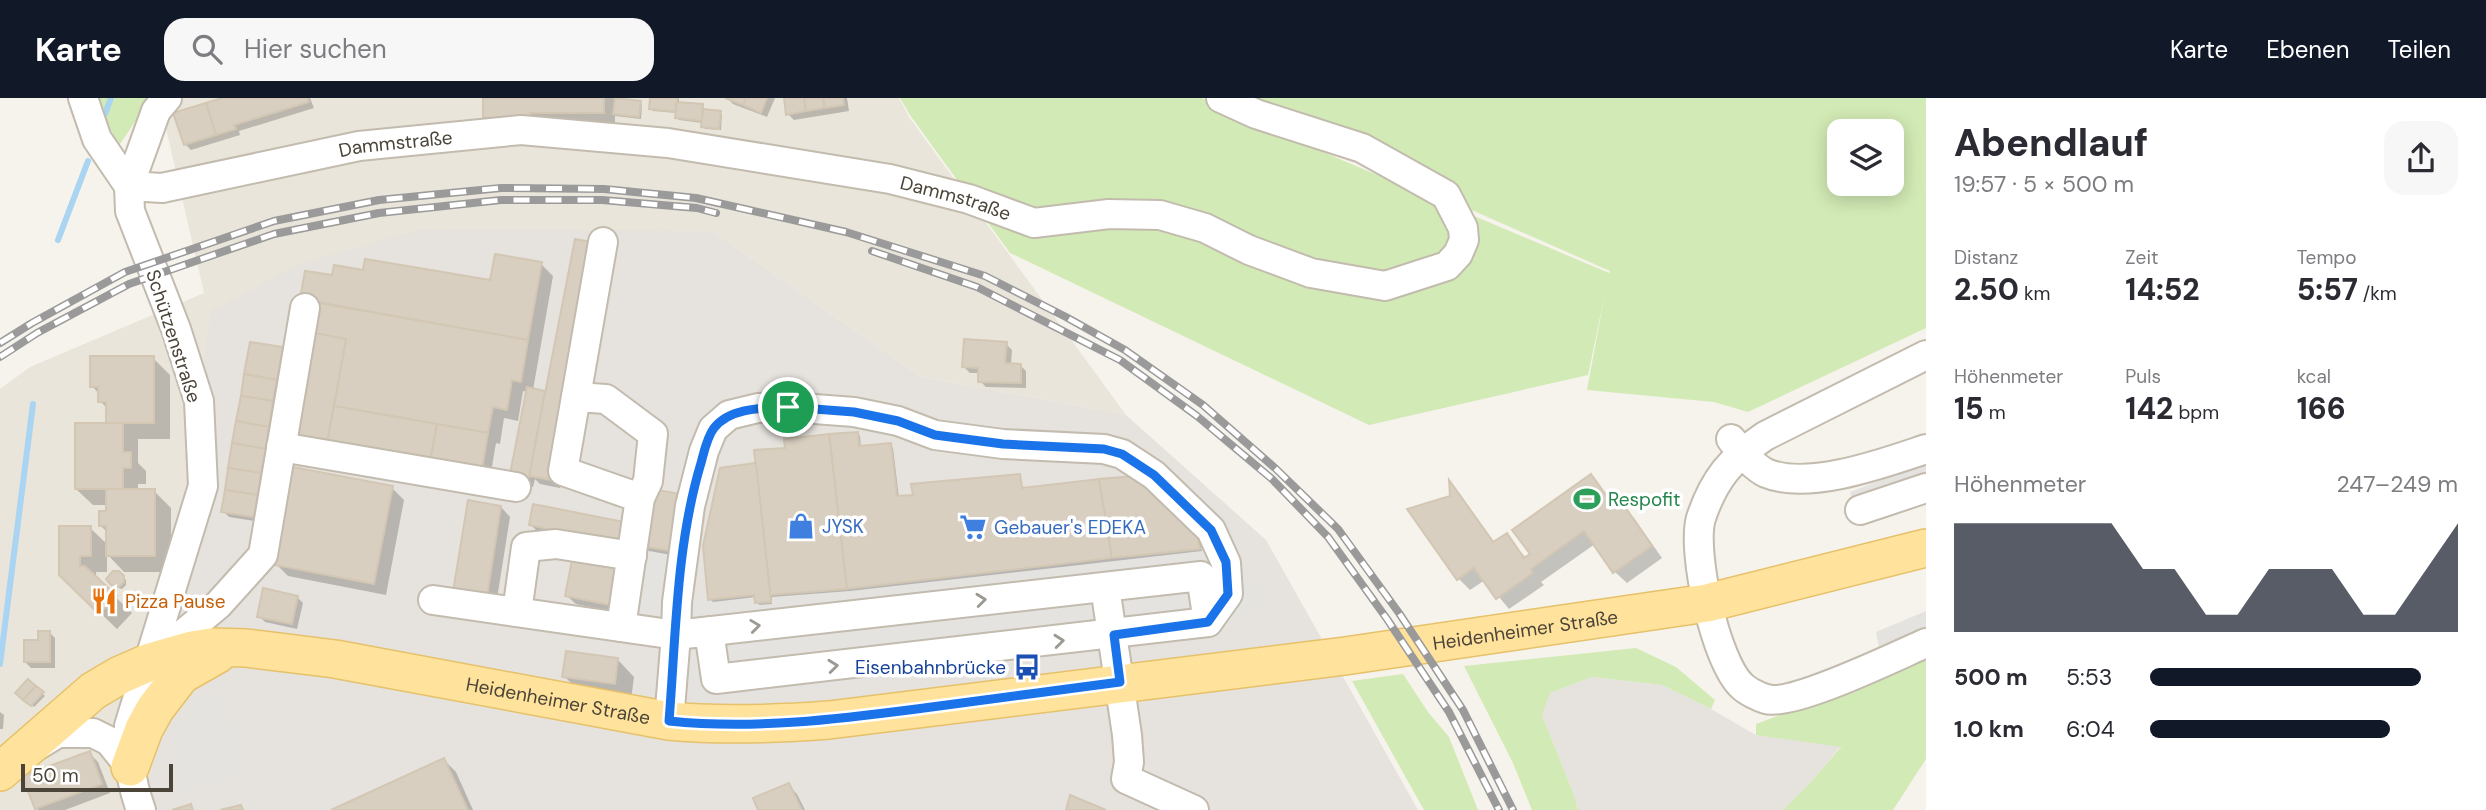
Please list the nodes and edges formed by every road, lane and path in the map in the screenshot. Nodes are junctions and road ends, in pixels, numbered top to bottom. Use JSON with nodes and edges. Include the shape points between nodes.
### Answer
{"nodes":[{"id":1,"x":83,"y":98,"type":"edge"},
{"id":2,"x":167,"y":98,"type":"edge"},
{"id":3,"x":1221,"y":98,"type":"edge"},
{"id":4,"x":130,"y":186,"type":"junction"},
{"id":5,"x":604,"y":242,"type":"dead end"},
{"id":6,"x":305,"y":308,"type":"dead end"},
{"id":7,"x":1926,"y":355,"type":"edge"},
{"id":8,"x":576,"y":397,"type":"junction"},
{"id":9,"x":1736,"y":446,"type":"junction"},
{"id":10,"x":281,"y":447,"type":"junction"},
{"id":11,"x":1926,"y":449,"type":"edge"},
{"id":12,"x":516,"y":487,"type":"dead end"},
{"id":13,"x":1926,"y":488,"type":"edge"},
{"id":14,"x":640,"y":498,"type":"junction"},
{"id":15,"x":1860,"y":510,"type":"dead end"},
{"id":16,"x":1926,"y":548,"type":"edge"},
{"id":17,"x":632,"y":556,"type":"junction"},
{"id":18,"x":1105,"y":587,"type":"junction"},
{"id":19,"x":433,"y":600,"type":"dead end"},
{"id":20,"x":1707,"y":603,"type":"junction"},
{"id":21,"x":517,"y":612,"type":"junction"},
{"id":22,"x":1208,"y":622,"type":"junction"},
{"id":23,"x":621,"y":627,"type":"junction"},
{"id":24,"x":709,"y":631,"type":"junction"},
{"id":25,"x":676,"y":635,"type":"junction"},
{"id":26,"x":1114,"y":635,"type":"junction"},
{"id":27,"x":1926,"y":643,"type":"edge"},
{"id":28,"x":233,"y":651,"type":"junction"},
{"id":29,"x":150,"y":662,"type":"junction"},
{"id":30,"x":1120,"y":682,"type":"junction"},
{"id":31,"x":669,"y":721,"type":"junction"},
{"id":32,"x":6,"y":766,"type":"edge"},
{"id":33,"x":130,"y":767,"type":"junction"},
{"id":34,"x":141,"y":810,"type":"edge"},
{"id":35,"x":1194,"y":810,"type":"edge"}],
"edges":[{"from":1,"to":4,"type":"street","via":[[97,139]]},
{"from":2,"to":4,"type":"street","name":"Schützenstraße","via":[[156,111]]},
{"from":3,"to":4,"type":"street","name":"Dammstraße","via":[[1362,148],[1446,195],[1463,228],[1458,254],[1447,266],[1385,286],[1311,273],[1205,228],[1160,215],[1109,214],[1034,223],[969,199],[890,179],[668,143],[522,130],[359,146],[162,188]]},
{"from":4,"to":29,"type":"street","name":"Schützenstraße","via":[[130,211],[199,401],[203,486]]},
{"from":5,"to":8,"type":"street"},
{"from":6,"to":10,"type":"street"},
{"from":7,"to":9,"type":"street","via":[[1765,436]]},
{"from":8,"to":14,"type":"street","via":[[606,399],[653,434],[648,481]]},
{"from":8,"to":14,"type":"street","via":[[563,471]]},
{"from":9,"to":11,"type":"street","via":[[1765,472],[1789,479],[1832,475]]},
{"from":9,"to":20,"type":"street","via":[[1700,521]]},
{"from":10,"to":12,"type":"street"},
{"from":10,"to":29,"type":"street","via":[[263,555],[218,605]]},
{"from":13,"to":15,"type":"street"},
{"from":14,"to":17,"type":"street"},
{"from":16,"to":20,"type":"main road","name":"Heidenheimer Straße"},
{"from":17,"to":21,"type":"street","via":[[556,544],[526,547]]},
{"from":17,"to":23,"type":"street"},
{"from":18,"to":22,"type":"street","via":[[1201,576]]},
{"from":24,"to":18,"type":"street","one_way":true},
{"from":18,"to":26,"type":"street"},
{"from":19,"to":21,"type":"street"},
{"from":20,"to":27,"type":"street","via":[[1730,668],[1742,687],[1768,699],[1795,697]]},
{"from":20,"to":30,"type":"main road","name":"Heidenheimer Straße","via":[[1345,656]]},
{"from":21,"to":23,"type":"street"},
{"from":22,"to":25,"type":"street","via":[[1228,594],[1226,562],[1211,530],[1154,475],[1122,454],[935,435],[854,412],[788,407],[729,415],[713,429],[690,506]]},
{"from":22,"to":26,"type":"street"},
{"from":23,"to":25,"type":"street"},
{"from":24,"to":25,"type":"street"},
{"from":24,"to":26,"type":"street","one_way":true,"via":[[716,679]]},
{"from":25,"to":31,"type":"street"},
{"from":26,"to":30,"type":"street"},
{"from":28,"to":29,"type":"main road","name":"Heidenheimer Straße","via":[[211,647]]},
{"from":28,"to":31,"type":"main road","name":"Heidenheimer Straße","via":[[335,659]]},
{"from":28,"to":33,"type":"main road","via":[[181,675],[155,709]]},
{"from":29,"to":32,"type":"main road","name":"Heidenheimer Straße","via":[[93,691]]},
{"from":29,"to":33,"type":"street","via":[[129,726]]},
{"from":30,"to":31,"type":"main road","name":"Heidenheimer Straße","via":[[829,720],[756,725]]},
{"from":30,"to":35,"type":"street","via":[[1129,762],[1126,779]]},
{"from":32,"to":33,"type":"street","via":[[58,733],[93,733],[108,741]]},
{"from":33,"to":34,"type":"street"}]}
